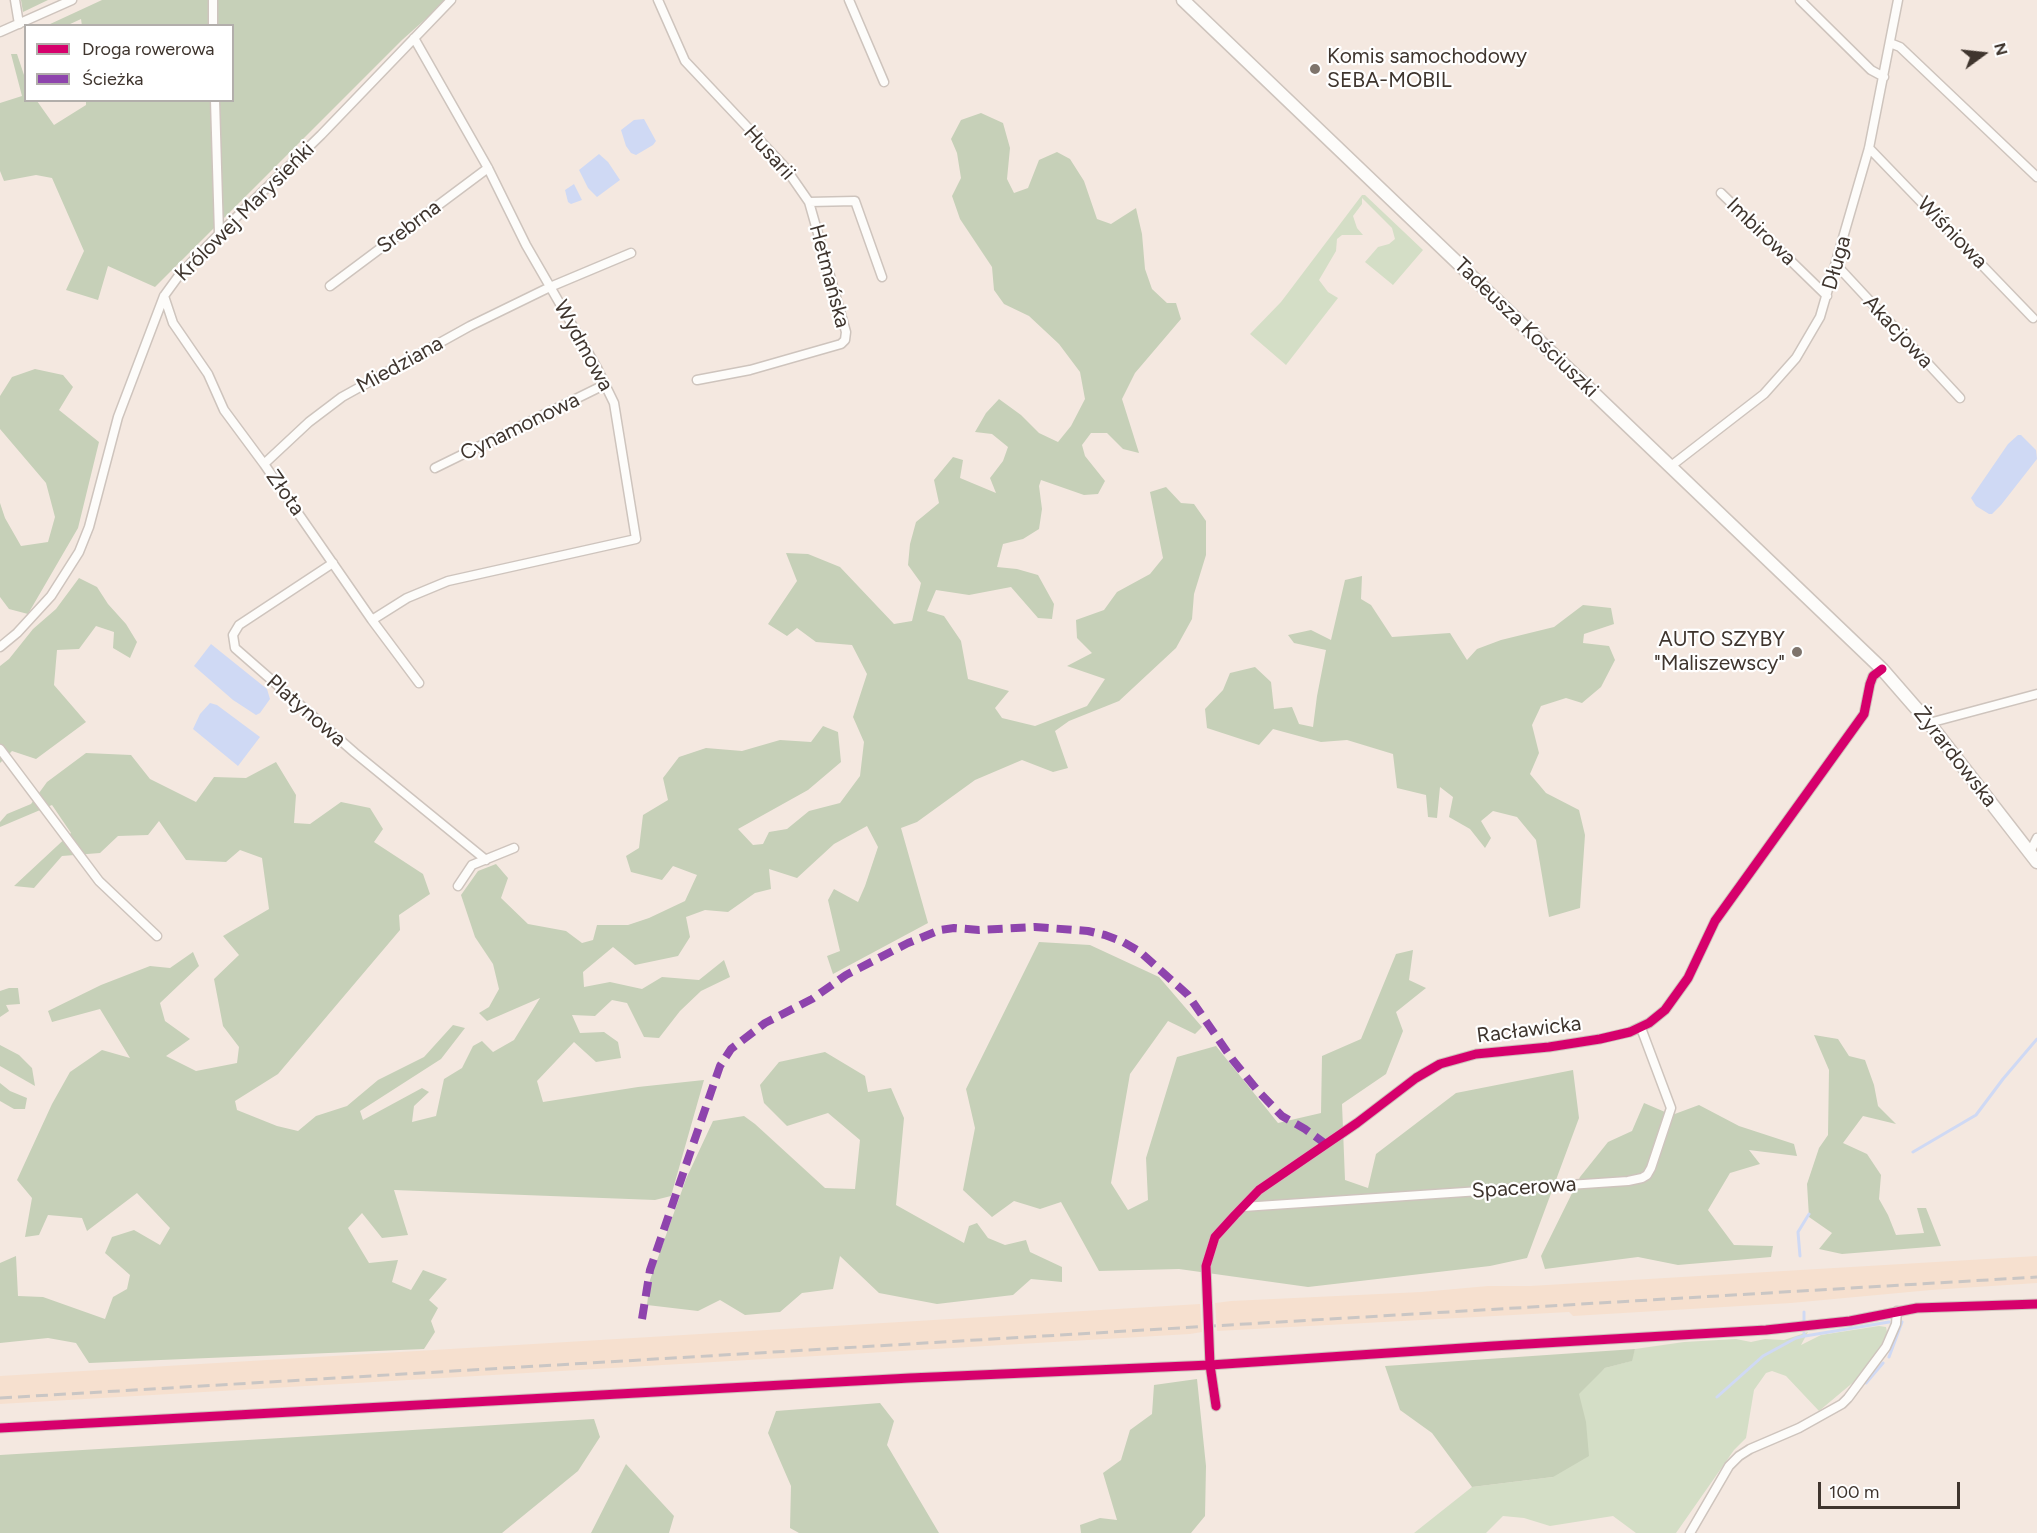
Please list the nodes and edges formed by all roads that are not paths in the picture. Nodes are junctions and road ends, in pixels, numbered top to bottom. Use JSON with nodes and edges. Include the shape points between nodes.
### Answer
{"nodes":[{"id":1,"x":15,"y":0,"type":"edge"},
{"id":2,"x":72,"y":0,"type":"edge"},
{"id":3,"x":213,"y":0,"type":"edge"},
{"id":4,"x":451,"y":0,"type":"edge"},
{"id":5,"x":658,"y":0,"type":"edge"},
{"id":6,"x":849,"y":0,"type":"edge"},
{"id":7,"x":1183,"y":0,"type":"edge"},
{"id":8,"x":1800,"y":0,"type":"edge"},
{"id":9,"x":1898,"y":0,"type":"edge"},
{"id":10,"x":19,"y":24,"type":"junction"},
{"id":11,"x":213,"y":24,"type":"edge"},
{"id":12,"x":0,"y":32,"type":"edge"},
{"id":13,"x":414,"y":38,"type":"junction"},
{"id":14,"x":1890,"y":43,"type":"junction"},
{"id":15,"x":1884,"y":76,"type":"junction"},
{"id":16,"x":885,"y":82,"type":"dead end"},
{"id":17,"x":215,"y":102,"type":"edge"},
{"id":18,"x":1869,"y":148,"type":"junction"},
{"id":19,"x":488,"y":168,"type":"junction"},
{"id":20,"x":2037,"y":177,"type":"edge"},
{"id":21,"x":1721,"y":193,"type":"dead end"},
{"id":22,"x":809,"y":202,"type":"junction"},
{"id":23,"x":219,"y":234,"type":"junction"},
{"id":24,"x":631,"y":253,"type":"dead end"},
{"id":25,"x":1835,"y":268,"type":"junction"},
{"id":26,"x":882,"y":277,"type":"dead end"},
{"id":27,"x":330,"y":286,"type":"dead end"},
{"id":28,"x":550,"y":287,"type":"junction"},
{"id":29,"x":164,"y":296,"type":"junction"},
{"id":30,"x":1827,"y":296,"type":"junction"},
{"id":31,"x":2033,"y":318,"type":"dead end"},
{"id":32,"x":698,"y":380,"type":"dead end"},
{"id":33,"x":604,"y":385,"type":"junction"},
{"id":34,"x":1960,"y":398,"type":"dead end"},
{"id":35,"x":264,"y":464,"type":"junction"},
{"id":36,"x":1671,"y":466,"type":"junction"},
{"id":37,"x":435,"y":468,"type":"dead end"},
{"id":38,"x":333,"y":563,"type":"junction"},
{"id":39,"x":372,"y":620,"type":"junction"},
{"id":40,"x":0,"y":647,"type":"edge"},
{"id":41,"x":1869,"y":656,"type":"joint"},
{"id":42,"x":1882,"y":669,"type":"junction"},
{"id":43,"x":419,"y":683,"type":"dead end"},
{"id":44,"x":2037,"y":694,"type":"edge"},
{"id":45,"x":1929,"y":723,"type":"junction"},
{"id":46,"x":0,"y":749,"type":"edge"},
{"id":47,"x":2037,"y":838,"type":"edge"},
{"id":48,"x":514,"y":848,"type":"dead end"},
{"id":49,"x":2033,"y":857,"type":"edge"},
{"id":50,"x":486,"y":860,"type":"junction"},
{"id":51,"x":458,"y":886,"type":"dead end"},
{"id":52,"x":157,"y":936,"type":"dead end"},
{"id":53,"x":1641,"y":1028,"type":"junction"},
{"id":54,"x":1242,"y":1207,"type":"junction"},
{"id":55,"x":2037,"y":1304,"type":"edge"},
{"id":56,"x":1897,"y":1311,"type":"junction"},
{"id":57,"x":1210,"y":1365,"type":"junction"},
{"id":58,"x":1216,"y":1406,"type":"dead end"},
{"id":59,"x":0,"y":1428,"type":"edge"},
{"id":60,"x":1690,"y":1533,"type":"edge"}],
"edges":[{"from":1,"to":10,"type":"street"},
{"from":2,"to":10,"type":"street"},
{"from":3,"to":11,"type":"street"},
{"from":4,"to":13,"type":"street","name":"Królowej Marysieńki"},
{"from":5,"to":22,"type":"street","name":"Husarii","via":[[684,61],[784,166]]},
{"from":6,"to":16,"type":"street"},
{"from":7,"to":36,"type":"main road","name":"Tadeusza Kościuszki"},
{"from":8,"to":15,"type":"street","via":[[1872,70]]},
{"from":9,"to":14,"type":"street","name":"Długa"},
{"from":10,"to":12,"type":"street"},
{"from":13,"to":19,"type":"street","name":"Wydmowa"},
{"from":13,"to":23,"type":"street","name":"Królowej Marysieńki"},
{"from":14,"to":15,"type":"street","name":"Długa"},
{"from":14,"to":20,"type":"street","via":[[1900,47]]},
{"from":15,"to":18,"type":"street","name":"Długa"},
{"from":17,"to":23,"type":"street"},
{"from":18,"to":25,"type":"street","name":"Długa"},
{"from":18,"to":31,"type":"street","name":"Wiśniowa"},
{"from":19,"to":27,"type":"street","name":"Srebrna"},
{"from":19,"to":28,"type":"street","name":"Wydmowa"},
{"from":21,"to":30,"type":"street","name":"Imbirowa"},
{"from":22,"to":26,"type":"street","name":"Husarii","via":[[855,201]]},
{"from":22,"to":32,"type":"street","name":"Hetmańska","via":[[845,340],[750,370]]},
{"from":23,"to":29,"type":"street","name":"Królowej Marysieńki"},
{"from":24,"to":28,"type":"street","name":"Miedziana"},
{"from":25,"to":30,"type":"street","name":"Długa"},
{"from":25,"to":34,"type":"street","name":"Akacjowa"},
{"from":28,"to":33,"type":"street","name":"Wydmowa"},
{"from":28,"to":35,"type":"street","name":"Miedziana","via":[[342,397]]},
{"from":29,"to":35,"type":"street","name":"Złota","via":[[173,323],[208,375],[224,410]]},
{"from":29,"to":40,"type":"street","name":"Królowej Marysieńki","via":[[118,417],[80,552],[51,596]]},
{"from":30,"to":36,"type":"street","name":"Długa","via":[[1808,340],[1764,394]]},
{"from":33,"to":37,"type":"street","name":"Cynamonowa"},
{"from":33,"to":39,"type":"street","name":"Wydmowa","via":[[614,403],[636,539],[448,581],[407,598]]},
{"from":35,"to":38,"type":"street","name":"Złota"},
{"from":36,"to":41,"type":"main road","name":"Tadeusza Kościuszki"},
{"from":38,"to":39,"type":"street","name":"Złota"},
{"from":38,"to":50,"type":"street","name":"Platynowa","via":[[239,625],[233,635],[235,648]]},
{"from":39,"to":43,"type":"street","name":"Złota"},
{"from":41,"to":42,"type":"main road","name":"Żyrardowska"},
{"from":42,"to":45,"type":"main road","name":"Żyrardowska"},
{"from":42,"to":53,"type":"street","name":"Racławicka","via":[[1873,676],[1864,714],[1715,921],[1675,998]]},
{"from":44,"to":45,"type":"street"},
{"from":45,"to":49,"type":"main road","name":"Żyrardowska"},
{"from":46,"to":52,"type":"street","via":[[99,881]]},
{"from":47,"to":49,"type":"street"},
{"from":48,"to":50,"type":"street"},
{"from":50,"to":51,"type":"street","via":[[472,866]]},
{"from":53,"to":54,"type":"street","name":"Racławicka","via":[[1600,1039],[1476,1054],[1440,1064],[1259,1190]]},
{"from":53,"to":54,"type":"street","name":"Spacerowa","via":[[1671,1108],[1651,1168],[1642,1178]]},
{"from":54,"to":57,"type":"street","name":"Racławicka","via":[[1215,1237],[1206,1266]]},
{"from":55,"to":56,"type":"street"},
{"from":56,"to":57,"type":"street","via":[[1795,1328]]},
{"from":56,"to":60,"type":"street","via":[[1886,1347],[1848,1398],[1799,1428],[1739,1456],[1729,1466]]},
{"from":57,"to":58,"type":"street","name":"Racławicka"},
{"from":57,"to":59,"type":"street"}]}
